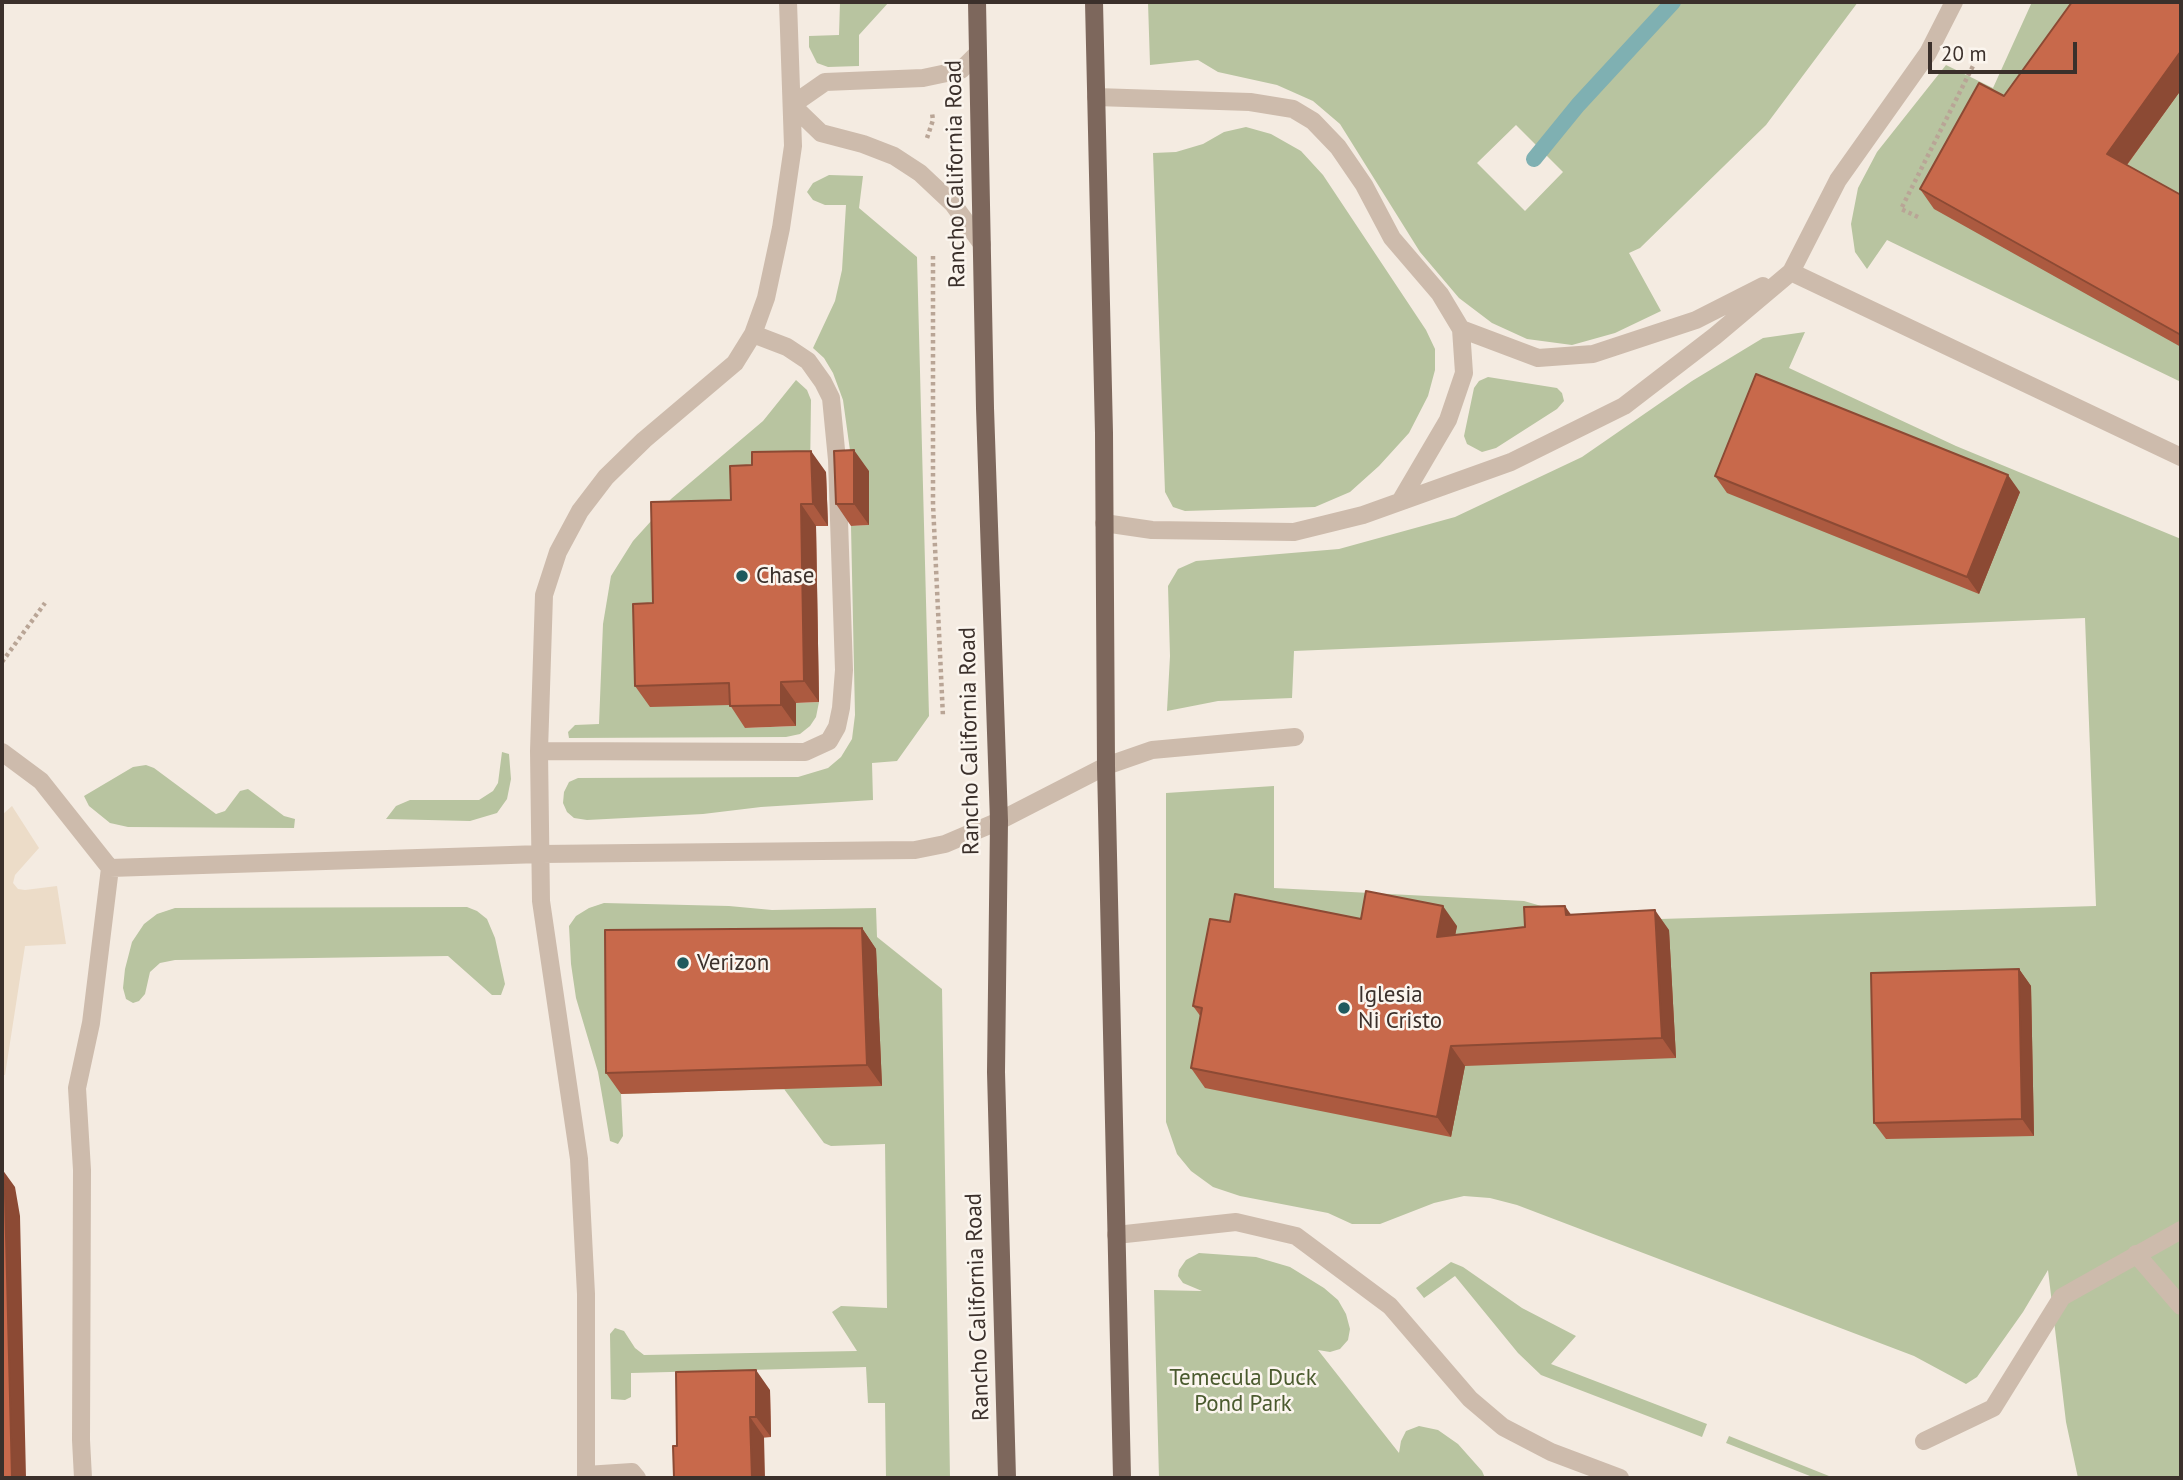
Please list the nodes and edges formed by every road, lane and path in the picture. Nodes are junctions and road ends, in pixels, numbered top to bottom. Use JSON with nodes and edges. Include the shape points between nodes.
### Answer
{"nodes":[{"id":1,"x":788,"y":2,"type":"edge"},
{"id":2,"x":977,"y":2,"type":"edge"},
{"id":3,"x":1094,"y":2,"type":"edge"},
{"id":4,"x":1954,"y":2,"type":"edge"},
{"id":5,"x":978,"y":53,"type":"junction"},
{"id":6,"x":1973,"y":66,"type":"dead end"},
{"id":7,"x":1096,"y":97,"type":"junction"},
{"id":8,"x":792,"y":105,"type":"junction"},
{"id":9,"x":1918,"y":217,"type":"dead end"},
{"id":10,"x":982,"y":244,"type":"junction"},
{"id":11,"x":933,"y":256,"type":"dead end"},
{"id":12,"x":1791,"y":272,"type":"junction"},
{"id":13,"x":1461,"y":329,"type":"junction"},
{"id":14,"x":753,"y":334,"type":"junction"},
{"id":15,"x":2181,"y":457,"type":"edge"},
{"id":16,"x":1401,"y":500,"type":"junction"},
{"id":17,"x":1104,"y":523,"type":"junction"},
{"id":18,"x":45,"y":603,"type":"dead end"},
{"id":19,"x":2,"y":662,"type":"edge"},
{"id":20,"x":943,"y":717,"type":"dead end"},
{"id":21,"x":1295,"y":737,"type":"dead end"},
{"id":22,"x":540,"y":751,"type":"junction"},
{"id":23,"x":2,"y":752,"type":"edge"},
{"id":24,"x":1105,"y":766,"type":"junction"},
{"id":25,"x":999,"y":821,"type":"junction"},
{"id":26,"x":541,"y":854,"type":"junction"},
{"id":27,"x":110,"y":868,"type":"junction"},
{"id":28,"x":2181,"y":1230,"type":"edge"},
{"id":29,"x":1116,"y":1235,"type":"junction"},
{"id":30,"x":2136,"y":1254,"type":"junction"},
{"id":31,"x":2181,"y":1306,"type":"edge"},
{"id":32,"x":1924,"y":1441,"type":"dead end"},
{"id":33,"x":586,"y":1477,"type":"edge"},
{"id":34,"x":83,"y":1478,"type":"edge"},
{"id":35,"x":637,"y":1478,"type":"edge"},
{"id":36,"x":1007,"y":1478,"type":"edge"},
{"id":37,"x":1122,"y":1478,"type":"edge"},
{"id":38,"x":1620,"y":1478,"type":"edge"}],
"edges":[{"from":1,"to":8,"type":"street"},
{"from":2,"to":5,"type":"main road","name":"Rancho California Road"},
{"from":3,"to":7,"type":"main road"},
{"from":4,"to":12,"type":"street","via":[[1928,53],[1838,180]]},
{"from":5,"to":8,"type":"street","via":[[961,69],[923,78],[825,82]]},
{"from":5,"to":10,"type":"main road","name":"Rancho California Road"},
{"from":6,"to":9,"type":"path","via":[[1901,209]]},
{"from":7,"to":13,"type":"street","via":[[1250,102],[1293,109],[1313,121],[1338,147],[1392,238],[1440,294]]},
{"from":7,"to":17,"type":"main road"},
{"from":8,"to":10,"type":"street","via":[[821,133],[894,156],[920,173],[953,204]]},
{"from":8,"to":14,"type":"street","via":[[793,146],[781,228]]},
{"from":10,"to":25,"type":"main road","name":"Rancho California Road"},
{"from":11,"to":20,"type":"path","via":[[933,504]]},
{"from":12,"to":13,"type":"street","via":[[1696,320],[1594,354],[1538,358]]},
{"from":12,"to":15,"type":"street"},
{"from":12,"to":16,"type":"street","via":[[1624,405],[1511,462]]},
{"from":13,"to":16,"type":"street","via":[[1464,373],[1448,420]]},
{"from":14,"to":22,"type":"street","via":[[734,363],[606,477],[580,511],[558,552],[544,595]]},
{"from":14,"to":22,"type":"street","via":[[787,347],[807,361],[831,398],[844,670],[837,727],[829,741],[804,752]]},
{"from":16,"to":17,"type":"street","via":[[1294,532],[1152,530]]},
{"from":17,"to":24,"type":"main road"},
{"from":18,"to":19,"type":"path"},
{"from":21,"to":24,"type":"street","via":[[1152,750]]},
{"from":22,"to":26,"type":"street"},
{"from":23,"to":27,"type":"street","via":[[41,781]]},
{"from":24,"to":25,"type":"street"},
{"from":24,"to":29,"type":"main road"},
{"from":25,"to":26,"type":"street","via":[[945,844],[915,850]]},
{"from":25,"to":36,"type":"main road","name":"Rancho California Road","via":[[996,1072]]},
{"from":26,"to":27,"type":"street"},
{"from":26,"to":33,"type":"street","via":[[541,901],[579,1159],[586,1294]]},
{"from":27,"to":34,"type":"street","via":[[91,1023],[78,1088]]},
{"from":28,"to":30,"type":"street"},
{"from":29,"to":37,"type":"main road"},
{"from":29,"to":38,"type":"street","via":[[1236,1222],[1296,1236],[1390,1306],[1470,1399],[1503,1427],[1551,1452]]},
{"from":30,"to":31,"type":"street"},
{"from":30,"to":32,"type":"street","via":[[2062,1297],[1993,1408]]},
{"from":33,"to":35,"type":"street","via":[[632,1472]]}]}
